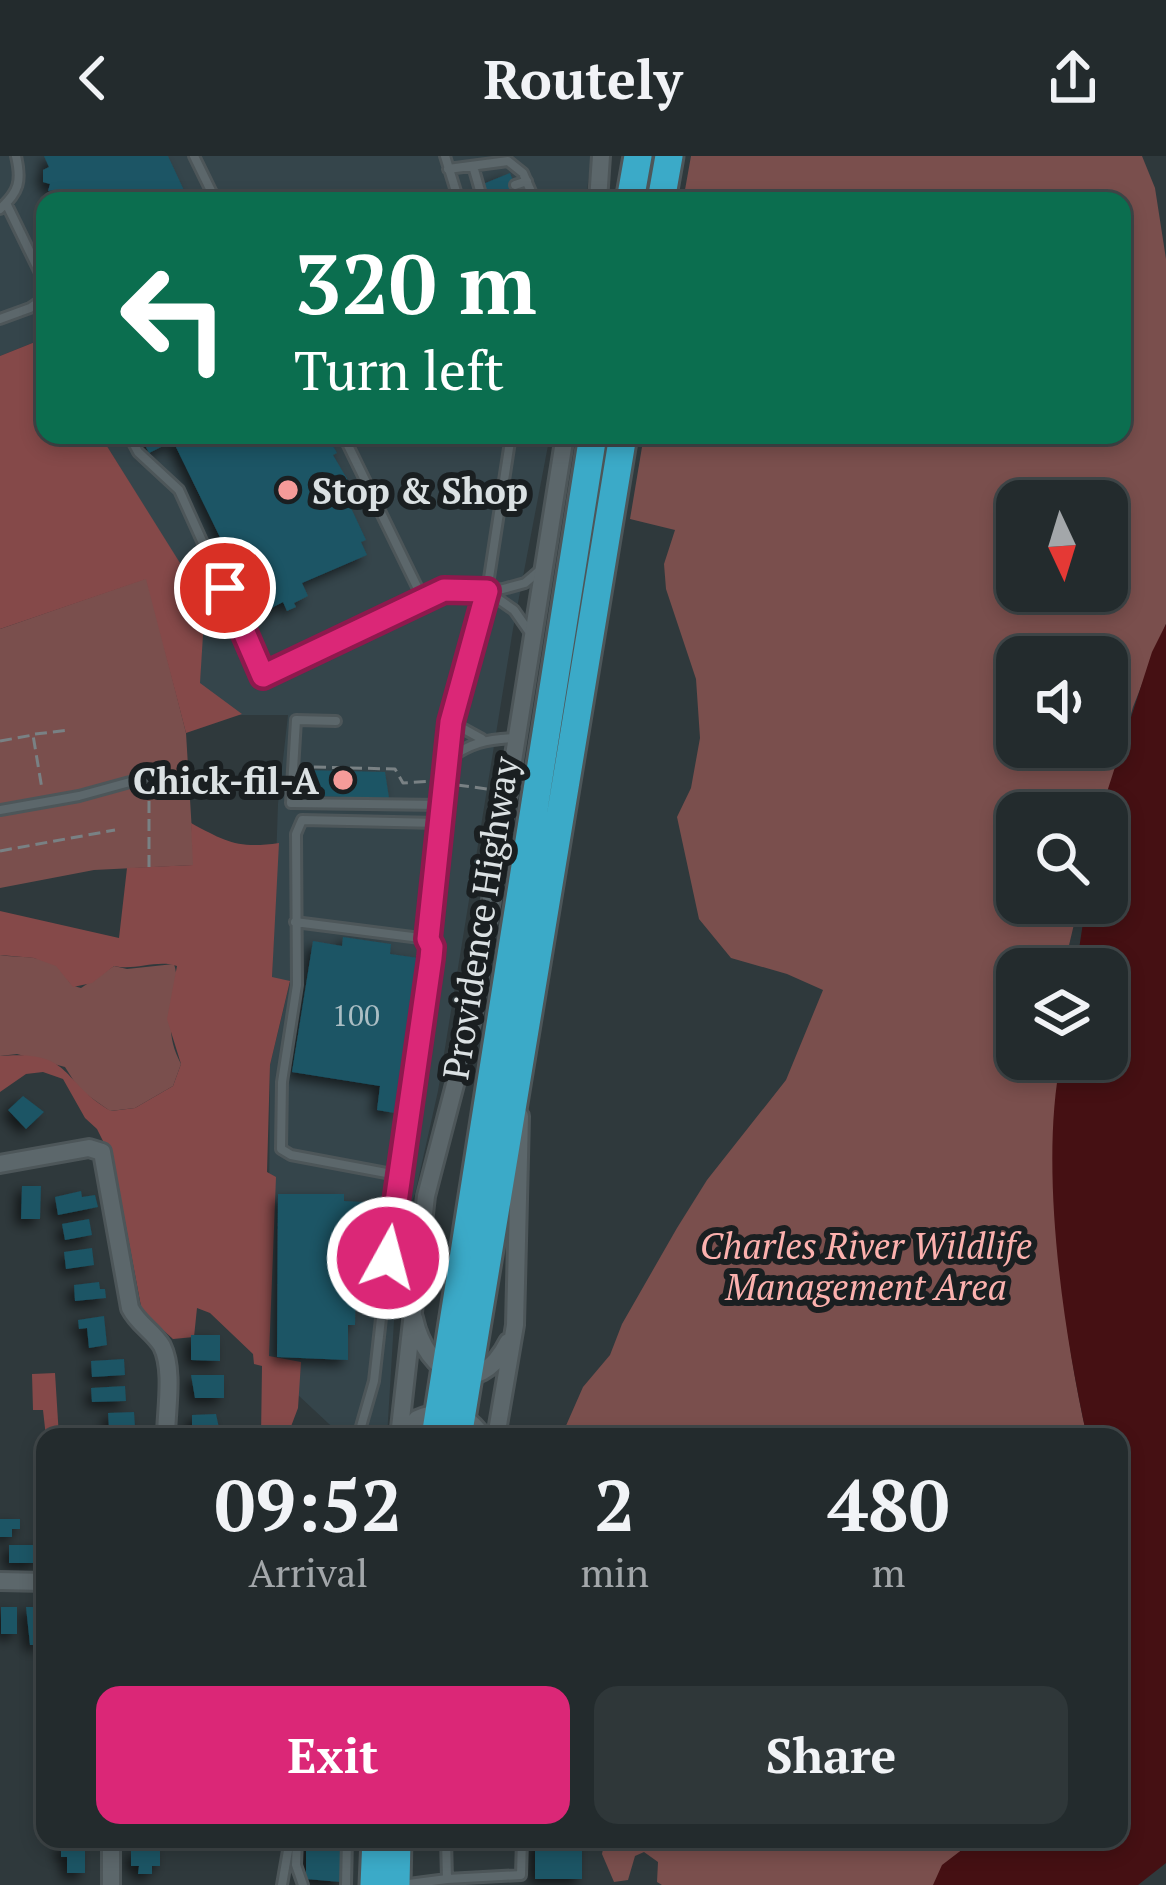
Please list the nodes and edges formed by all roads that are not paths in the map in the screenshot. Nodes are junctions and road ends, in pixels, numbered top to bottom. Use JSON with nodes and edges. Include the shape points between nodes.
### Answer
{"nodes":[{"id":1,"x":16,"y":156,"type":"edge"},
{"id":2,"x":194,"y":156,"type":"edge"},
{"id":3,"x":445,"y":156,"type":"edge"},
{"id":4,"x":603,"y":156,"type":"edge"},
{"id":5,"x":638,"y":156,"type":"edge"},
{"id":6,"x":669,"y":156,"type":"edge"},
{"id":7,"x":473,"y":166,"type":"junction"},
{"id":8,"x":448,"y":169,"type":"junction"},
{"id":9,"x":527,"y":181,"type":"junction"},
{"id":10,"x":515,"y":185,"type":"dead end"},
{"id":11,"x":211,"y":192,"type":"edge"},
{"id":12,"x":456,"y":192,"type":"edge"},
{"id":13,"x":482,"y":192,"type":"edge"},
{"id":14,"x":530,"y":192,"type":"edge"},
{"id":15,"x":599,"y":192,"type":"edge"},
{"id":16,"x":632,"y":192,"type":"edge"},
{"id":17,"x":663,"y":192,"type":"edge"},
{"id":18,"x":3,"y":206,"type":"edge"},
{"id":19,"x":36,"y":266,"type":"edge"},
{"id":20,"x":36,"y":304,"type":"edge"},
{"id":21,"x":0,"y":319,"type":"edge"},
{"id":22,"x":133,"y":444,"type":"edge"},
{"id":23,"x":347,"y":444,"type":"edge"},
{"id":24,"x":510,"y":444,"type":"edge"},
{"id":25,"x":564,"y":444,"type":"edge"},
{"id":26,"x":592,"y":444,"type":"edge"},
{"id":27,"x":622,"y":444,"type":"edge"},
{"id":28,"x":544,"y":565,"type":"junction"},
{"id":29,"x":487,"y":591,"type":"junction"},
{"id":30,"x":423,"y":599,"type":"junction"},
{"id":31,"x":532,"y":640,"type":"junction"},
{"id":32,"x":336,"y":721,"type":"dead end"},
{"id":33,"x":451,"y":722,"type":"junction"},
{"id":34,"x":517,"y":738,"type":"junction"},
{"id":35,"x":483,"y":740,"type":"junction"},
{"id":36,"x":446,"y":761,"type":"junction"},
{"id":37,"x":154,"y":776,"type":"road end"},
{"id":38,"x":441,"y":805,"type":"junction"},
{"id":39,"x":0,"y":810,"type":"edge"},
{"id":40,"x":439,"y":824,"type":"junction"},
{"id":41,"x":295,"y":922,"type":"junction"},
{"id":42,"x":428,"y":939,"type":"junction"},
{"id":43,"x":520,"y":1063,"type":"junction"},
{"id":44,"x":0,"y":1164,"type":"edge"},
{"id":45,"x":398,"y":1175,"type":"junction"},
{"id":46,"x":412,"y":1299,"type":"junction"},
{"id":47,"x":515,"y":1325,"type":"junction"},
{"id":48,"x":457,"y":1372,"type":"junction"},
{"id":49,"x":449,"y":1425,"type":"edge"},
{"id":50,"x":166,"y":1428,"type":"edge"},
{"id":51,"x":361,"y":1428,"type":"edge"},
{"id":52,"x":403,"y":1428,"type":"edge"},
{"id":53,"x":409,"y":1428,"type":"edge"},
{"id":54,"x":498,"y":1428,"type":"edge"},
{"id":55,"x":0,"y":1581,"type":"edge"},
{"id":56,"x":36,"y":1582,"type":"edge"},
{"id":57,"x":110,"y":1848,"type":"edge"},
{"id":58,"x":291,"y":1848,"type":"edge"},
{"id":59,"x":295,"y":1848,"type":"edge"},
{"id":60,"x":347,"y":1848,"type":"edge"},
{"id":61,"x":376,"y":1848,"type":"edge"},
{"id":62,"x":398,"y":1848,"type":"edge"},
{"id":63,"x":446,"y":1848,"type":"edge"},
{"id":64,"x":522,"y":1848,"type":"edge"},
{"id":65,"x":447,"y":1879,"type":"junction"},
{"id":66,"x":111,"y":1885,"type":"edge"},
{"id":67,"x":284,"y":1885,"type":"edge"},
{"id":68,"x":303,"y":1885,"type":"edge"},
{"id":69,"x":345,"y":1885,"type":"edge"},
{"id":70,"x":374,"y":1885,"type":"edge"},
{"id":71,"x":398,"y":1885,"type":"edge"}],
"edges":[{"from":1,"to":18,"type":"lane","via":[[21,178]]},
{"from":2,"to":11,"type":"lane"},
{"from":3,"to":8,"type":"lane"},
{"from":4,"to":15,"type":"street"},
{"from":5,"to":16,"type":"highway"},
{"from":6,"to":17,"type":"highway"},
{"from":7,"to":8,"type":"lane"},
{"from":7,"to":9,"type":"lane","via":[[508,161]]},
{"from":7,"to":13,"type":"lane"},
{"from":8,"to":12,"type":"lane"},
{"from":9,"to":10,"type":"lane"},
{"from":9,"to":14,"type":"lane"},
{"from":18,"to":19,"type":"lane"},
{"from":20,"to":21,"type":"lane"},
{"from":22,"to":30,"type":"lane","via":[[179,490],[263,676]]},
{"from":23,"to":30,"type":"lane"},
{"from":24,"to":29,"type":"lane"},
{"from":25,"to":28,"type":"street"},
{"from":26,"to":48,"type":"highway","name":"Providence Highway"},
{"from":27,"to":43,"type":"highway","name":"Providence Highway"},
{"from":28,"to":29,"type":"lane","via":[[525,583]]},
{"from":28,"to":31,"type":"street"},
{"from":29,"to":30,"type":"lane","via":[[455,587]]},
{"from":29,"to":31,"type":"lane","via":[[523,619]]},
{"from":29,"to":33,"type":"lane"},
{"from":31,"to":34,"type":"street"},
{"from":32,"to":38,"type":"lane","via":[[296,720],[291,803]]},
{"from":33,"to":35,"type":"lane"},
{"from":33,"to":36,"type":"lane"},
{"from":34,"to":35,"type":"lane"},
{"from":34,"to":46,"type":"street","via":[[472,1018],[431,1170]]},
{"from":35,"to":36,"type":"lane"},
{"from":36,"to":38,"type":"lane"},
{"from":37,"to":39,"type":"lane"},
{"from":38,"to":40,"type":"lane"},
{"from":40,"to":41,"type":"lane","via":[[302,820]]},
{"from":40,"to":42,"type":"lane"},
{"from":41,"to":42,"type":"lane"},
{"from":41,"to":45,"type":"lane","via":[[281,1149]]},
{"from":42,"to":45,"type":"lane"},
{"from":43,"to":47,"type":"street"},
{"from":43,"to":48,"type":"highway","name":"Providence Highway"},
{"from":44,"to":50,"type":"street","via":[[102,1152],[130,1307],[166,1359]]},
{"from":45,"to":51,"type":"lane","via":[[374,1381]]},
{"from":46,"to":48,"type":"street","via":[[421,1344],[435,1364]]},
{"from":46,"to":52,"type":"street"},
{"from":47,"to":48,"type":"street","via":[[500,1357],[481,1372]]},
{"from":47,"to":54,"type":"street"},
{"from":48,"to":49,"type":"highway"},
{"from":49,"to":53,"type":"street","via":[[417,1418]]},
{"from":55,"to":56,"type":"street"},
{"from":57,"to":66,"type":"street"},
{"from":58,"to":67,"type":"lane"},
{"from":59,"to":68,"type":"lane"},
{"from":60,"to":69,"type":"lane"},
{"from":61,"to":70,"type":"highway"},
{"from":62,"to":71,"type":"highway"},
{"from":63,"to":65,"type":"lane"},
{"from":64,"to":65,"type":"lane","via":[[521,1875]]},
{"from":65,"to":71,"type":"lane"}]}
